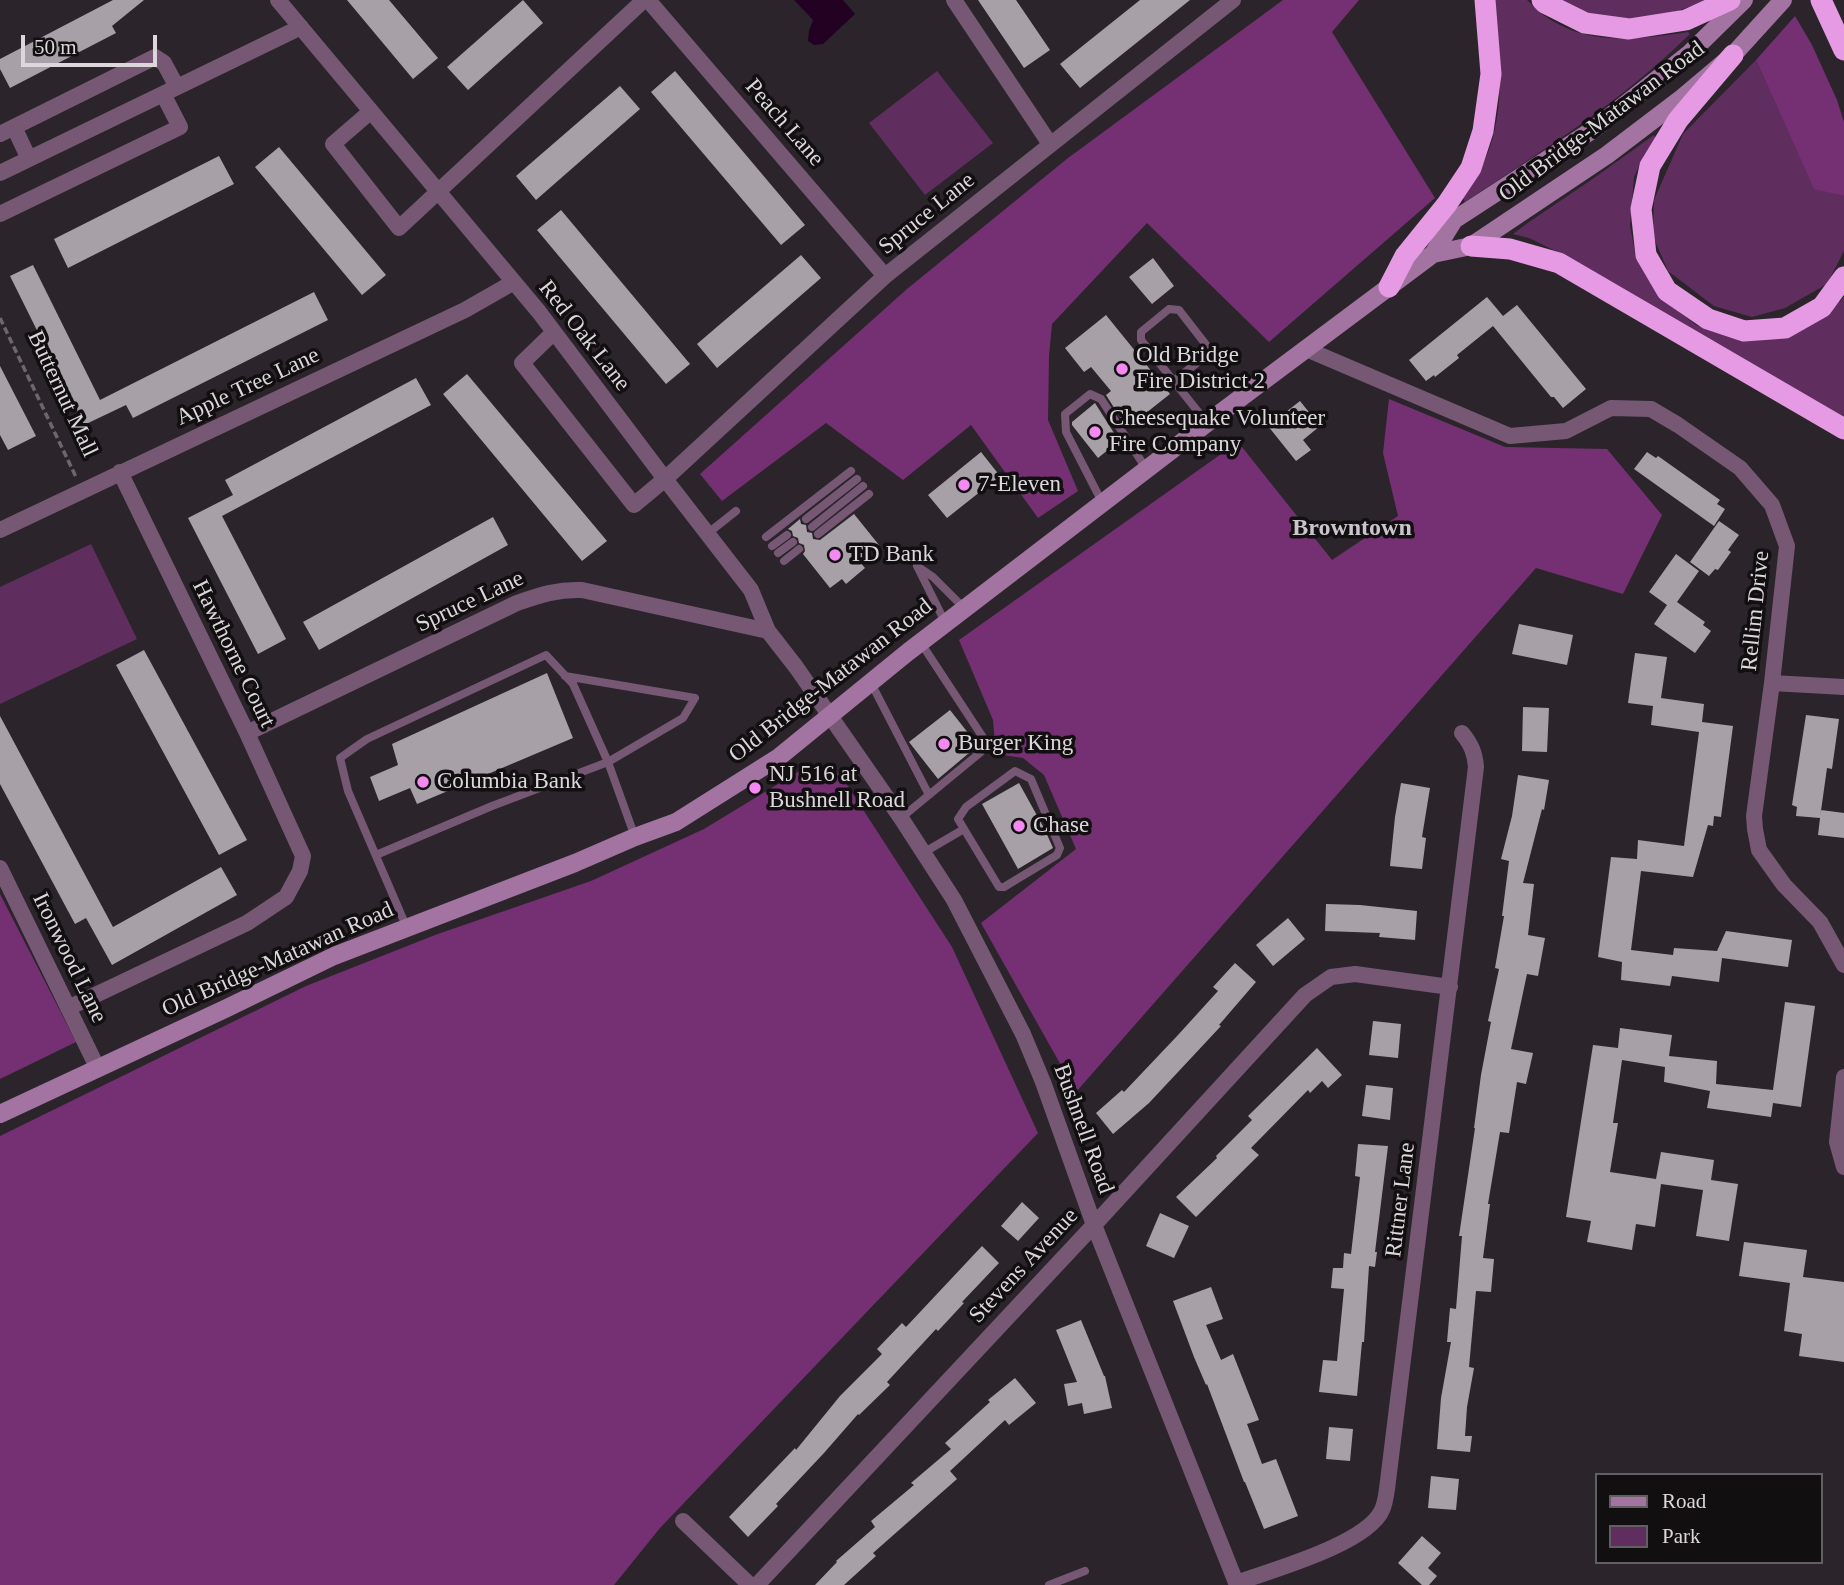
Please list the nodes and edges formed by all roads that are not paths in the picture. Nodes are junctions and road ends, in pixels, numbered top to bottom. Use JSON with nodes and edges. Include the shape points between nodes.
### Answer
{"nodes":[{"id":1,"x":278,"y":0,"type":"edge"},
{"id":2,"x":646,"y":0,"type":"edge"},
{"id":3,"x":954,"y":0,"type":"edge"},
{"id":4,"x":1233,"y":0,"type":"edge"},
{"id":5,"x":1485,"y":0,"type":"edge"},
{"id":6,"x":1542,"y":0,"type":"edge"},
{"id":7,"x":1730,"y":0,"type":"edge"},
{"id":8,"x":1744,"y":0,"type":"edge"},
{"id":9,"x":1783,"y":0,"type":"edge"},
{"id":10,"x":1821,"y":0,"type":"edge"},
{"id":11,"x":301,"y":27,"type":"junction"},
{"id":12,"x":1844,"y":50,"type":"edge"},
{"id":13,"x":1733,"y":55,"type":"junction"},
{"id":14,"x":170,"y":91,"type":"junction"},
{"id":15,"x":370,"y":112,"type":"junction"},
{"id":16,"x":7,"y":131,"type":"edge"},
{"id":17,"x":1050,"y":144,"type":"junction"},
{"id":18,"x":29,"y":159,"type":"junction"},
{"id":19,"x":0,"y":173,"type":"edge"},
{"id":20,"x":438,"y":192,"type":"junction"},
{"id":21,"x":0,"y":214,"type":"edge"},
{"id":22,"x":1471,"y":246,"type":"junction"},
{"id":23,"x":1433,"y":254,"type":"junction"},
{"id":24,"x":885,"y":276,"type":"junction"},
{"id":25,"x":1844,"y":276,"type":"edge"},
{"id":26,"x":514,"y":282,"type":"junction"},
{"id":27,"x":1389,"y":287,"type":"junction"},
{"id":28,"x":554,"y":332,"type":"junction"},
{"id":29,"x":1306,"y":349,"type":"junction"},
{"id":30,"x":1174,"y":381,"type":"junction"},
{"id":31,"x":1208,"y":423,"type":"junction"},
{"id":32,"x":1844,"y":429,"type":"edge"},
{"id":33,"x":1147,"y":470,"type":"junction"},
{"id":34,"x":851,"y":471,"type":"dead end"},
{"id":35,"x":120,"y":472,"type":"junction"},
{"id":36,"x":664,"y":479,"type":"junction"},
{"id":37,"x":860,"y":483,"type":"dead end"},
{"id":38,"x":869,"y":494,"type":"dead end"},
{"id":39,"x":1103,"y":504,"type":"junction"},
{"id":40,"x":736,"y":511,"type":"dead end"},
{"id":41,"x":0,"y":530,"type":"edge"},
{"id":42,"x":707,"y":534,"type":"junction"},
{"id":43,"x":766,"y":537,"type":"dead end"},
{"id":44,"x":775,"y":550,"type":"dead end"},
{"id":45,"x":784,"y":561,"type":"dead end"},
{"id":46,"x":965,"y":609,"type":"junction"},
{"id":47,"x":946,"y":624,"type":"junction"},
{"id":48,"x":768,"y":631,"type":"junction"},
{"id":49,"x":921,"y":642,"type":"junction"},
{"id":50,"x":565,"y":676,"type":"junction"},
{"id":51,"x":871,"y":682,"type":"junction"},
{"id":52,"x":1772,"y":683,"type":"junction"},
{"id":53,"x":1844,"y":687,"type":"edge"},
{"id":54,"x":830,"y":717,"type":"junction"},
{"id":55,"x":247,"y":733,"type":"junction"},
{"id":56,"x":1462,"y":733,"type":"dead end"},
{"id":57,"x":608,"y":762,"type":"junction"},
{"id":58,"x":929,"y":795,"type":"junction"},
{"id":59,"x":901,"y":818,"type":"junction"},
{"id":60,"x":964,"y":829,"type":"junction"},
{"id":61,"x":635,"y":837,"type":"junction"},
{"id":62,"x":923,"y":853,"type":"junction"},
{"id":63,"x":376,"y":855,"type":"junction"},
{"id":64,"x":0,"y":868,"type":"edge"},
{"id":65,"x":407,"y":928,"type":"junction"},
{"id":66,"x":1844,"y":965,"type":"edge"},
{"id":67,"x":1450,"y":987,"type":"junction"},
{"id":68,"x":68,"y":1008,"type":"junction"},
{"id":69,"x":98,"y":1069,"type":"junction"},
{"id":70,"x":1844,"y":1077,"type":"edge"},
{"id":71,"x":0,"y":1114,"type":"edge"},
{"id":72,"x":1844,"y":1167,"type":"edge"},
{"id":73,"x":1094,"y":1225,"type":"junction"},
{"id":74,"x":683,"y":1521,"type":"dead end"},
{"id":75,"x":1085,"y":1571,"type":"dead end"},
{"id":76,"x":1237,"y":1584,"type":"edge"},
{"id":77,"x":750,"y":1585,"type":"edge"},
{"id":78,"x":757,"y":1585,"type":"edge"},
{"id":79,"x":1049,"y":1585,"type":"edge"}],
"edges":[{"from":1,"to":11,"type":"street","name":"Red Oak Lane"},
{"from":2,"to":20,"type":"street"},
{"from":2,"to":24,"type":"street","name":"Peach Lane"},
{"from":3,"to":17,"type":"street"},
{"from":4,"to":17,"type":"street","name":"Spruce Lane"},
{"from":5,"to":27,"type":"highway","via":[[1491,74],[1483,131],[1471,168],[1405,256]]},
{"from":6,"to":7,"type":"highway","via":[[1585,23],[1629,29],[1686,20]]},
{"from":8,"to":23,"type":"main road","name":"Old Bridge-Matawan Road","via":[[1690,53],[1594,129],[1454,220]]},
{"from":9,"to":13,"type":"main road","name":"Old Bridge-Matawan Road"},
{"from":10,"to":12,"type":"highway"},
{"from":11,"to":14,"type":"street"},
{"from":11,"to":15,"type":"street","name":"Red Oak Lane"},
{"from":13,"to":22,"type":"main road","name":"Old Bridge-Matawan Road","via":[[1607,155]]},
{"from":13,"to":25,"type":"highway","via":[[1678,120],[1650,166],[1641,209],[1646,255],[1667,291],[1708,319],[1744,331],[1785,328],[1822,307]]},
{"from":14,"to":16,"type":"street","via":[[164,63],[155,57]]},
{"from":14,"to":18,"type":"street"},
{"from":14,"to":21,"type":"street","via":[[180,127]]},
{"from":15,"to":20,"type":"street","name":"Red Oak Lane"},
{"from":15,"to":20,"type":"street","via":[[333,144],[399,228]]},
{"from":16,"to":18,"type":"street"},
{"from":17,"to":24,"type":"street","name":"Spruce Lane"},
{"from":18,"to":19,"type":"street"},
{"from":20,"to":26,"type":"street","name":"Red Oak Lane"},
{"from":22,"to":23,"type":"main road","name":"Old Bridge-Matawan Road"},
{"from":22,"to":32,"type":"highway","via":[[1510,249],[1559,263]]},
{"from":23,"to":27,"type":"main road","name":"Old Bridge-Matawan Road"},
{"from":24,"to":36,"type":"street","name":"Spruce Lane"},
{"from":26,"to":28,"type":"street","name":"Red Oak Lane"},
{"from":26,"to":35,"type":"street","name":"Apple Tree Lane","via":[[464,310]]},
{"from":27,"to":29,"type":"main road","name":"Old Bridge-Matawan Road"},
{"from":28,"to":36,"type":"street","name":"Red Oak Lane"},
{"from":28,"to":36,"type":"street","name":"Spruce Lane","via":[[522,363],[634,505]]},
{"from":29,"to":31,"type":"main road","name":"Old Bridge-Matawan Road"},
{"from":29,"to":52,"type":"street","name":"Rellim Drive","via":[[1510,436],[1566,431],[1611,408],[1651,409],[1740,468],[1772,505],[1787,546]]},
{"from":30,"to":30,"type":"lane","via":[[1141,340],[1141,332],[1169,309],[1179,310],[1207,346],[1208,354]]},
{"from":30,"to":31,"type":"lane"},
{"from":31,"to":33,"type":"main road","name":"Old Bridge-Matawan Road"},
{"from":33,"to":39,"type":"main road","name":"Old Bridge-Matawan Road"},
{"from":33,"to":39,"type":"lane","via":[[1101,399],[1090,394],[1065,414],[1066,432]]},
{"from":34,"to":43,"type":"lane"},
{"from":35,"to":41,"type":"street","name":"Apple Tree Lane"},
{"from":35,"to":55,"type":"street","name":"Hawthorne Court"},
{"from":36,"to":42,"type":"street","name":"Red Oak Lane"},
{"from":37,"to":38,"type":"lane","via":[[812,527]]},
{"from":39,"to":46,"type":"main road","name":"Old Bridge-Matawan Road"},
{"from":40,"to":42,"type":"lane"},
{"from":42,"to":48,"type":"street","name":"Red Oak Lane","via":[[751,590]]},
{"from":44,"to":45,"type":"lane","via":[[793,542]]},
{"from":46,"to":47,"type":"main road","name":"Old Bridge-Matawan Road"},
{"from":46,"to":47,"type":"lane","via":[[917,566]]},
{"from":47,"to":49,"type":"main road","name":"Old Bridge-Matawan Road"},
{"from":48,"to":54,"type":"street","name":"Red Oak Lane"},
{"from":48,"to":55,"type":"street","name":"Spruce Lane","via":[[583,590],[550,592],[517,603]]},
{"from":49,"to":51,"type":"main road","name":"Old Bridge-Matawan Road"},
{"from":49,"to":58,"type":"lane","via":[[984,738],[981,752]]},
{"from":50,"to":57,"type":"lane","via":[[573,684]]},
{"from":50,"to":57,"type":"lane","via":[[695,698],[683,718]]},
{"from":50,"to":63,"type":"lane","via":[[546,655],[367,739],[340,758],[348,791]]},
{"from":51,"to":54,"type":"main road","name":"Old Bridge-Matawan Road"},
{"from":51,"to":58,"type":"lane"},
{"from":52,"to":53,"type":"street"},
{"from":52,"to":66,"type":"street","name":"Rellim Drive","via":[[1754,816],[1759,850],[1784,885],[1821,922]]},
{"from":54,"to":59,"type":"street","name":"Bushnell Road"},
{"from":54,"to":61,"type":"main road","name":"Old Bridge-Matawan Road","via":[[779,757],[676,822]]},
{"from":55,"to":68,"type":"street","name":"Hawthorne Court","via":[[303,856],[286,897],[235,928]]},
{"from":56,"to":67,"type":"street","name":"Rittner Lane","via":[[1475,755],[1476,767]]},
{"from":57,"to":61,"type":"lane"},
{"from":57,"to":63,"type":"lane"},
{"from":58,"to":59,"type":"lane"},
{"from":59,"to":62,"type":"street","name":"Bushnell Road"},
{"from":60,"to":60,"type":"lane","via":[[999,887],[1057,855],[1060,848],[1031,779],[1015,771],[966,807],[958,819]]},
{"from":60,"to":62,"type":"lane"},
{"from":61,"to":65,"type":"main road","name":"Old Bridge-Matawan Road"},
{"from":62,"to":73,"type":"street","name":"Bushnell Road","via":[[954,900],[1023,1034]]},
{"from":63,"to":65,"type":"lane"},
{"from":64,"to":68,"type":"street","name":"Ironwood Lane"},
{"from":65,"to":69,"type":"main road","name":"Old Bridge-Matawan Road","via":[[334,956]]},
{"from":67,"to":73,"type":"street","name":"Stevens Avenue","via":[[1355,974],[1331,977],[1305,995]]},
{"from":67,"to":76,"type":"street","name":"Rittner Lane","via":[[1382,1512],[1365,1531],[1338,1546]]},
{"from":68,"to":69,"type":"street","name":"Ironwood Lane"},
{"from":69,"to":71,"type":"main road","name":"Old Bridge-Matawan Road"},
{"from":70,"to":72,"type":"street","via":[[1837,1142]]},
{"from":73,"to":76,"type":"street","name":"Bushnell Road"},
{"from":73,"to":78,"type":"street","name":"Stevens Avenue"},
{"from":74,"to":77,"type":"street"},
{"from":75,"to":79,"type":"lane"}]}
